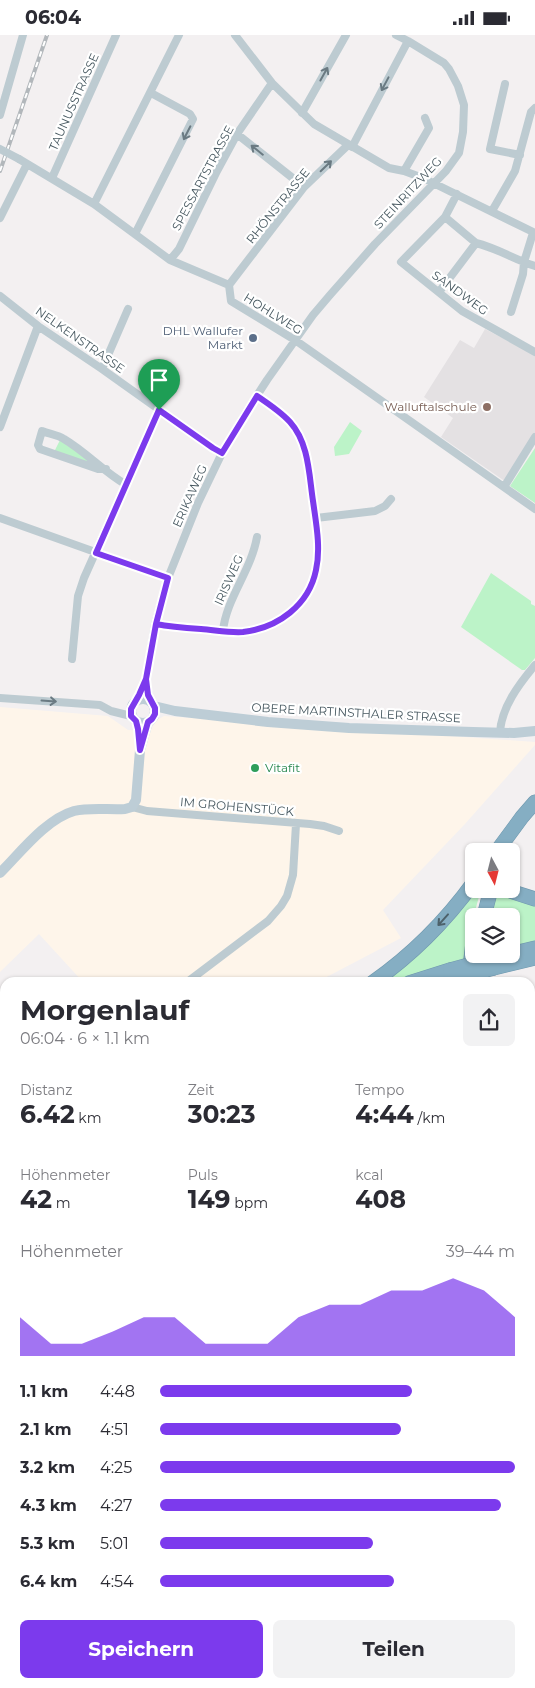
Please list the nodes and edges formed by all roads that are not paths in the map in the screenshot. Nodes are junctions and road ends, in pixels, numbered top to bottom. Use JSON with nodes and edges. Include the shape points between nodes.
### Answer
{"nodes":[{"id":1,"x":24,"y":35,"type":"edge"},
{"id":2,"x":116,"y":35,"type":"edge"},
{"id":3,"x":179,"y":35,"type":"edge"},
{"id":4,"x":235,"y":35,"type":"edge"},
{"id":5,"x":346,"y":35,"type":"edge"},
{"id":6,"x":396,"y":35,"type":"edge"},
{"id":7,"x":408,"y":41,"type":"junction"},
{"id":8,"x":272,"y":83,"type":"junction"},
{"id":9,"x":505,"y":83,"type":"dead end"},
{"id":10,"x":150,"y":93,"type":"junction"},
{"id":11,"x":535,"y":108,"type":"edge"},
{"id":12,"x":302,"y":113,"type":"junction"},
{"id":13,"x":0,"y":115,"type":"edge"},
{"id":14,"x":425,"y":118,"type":"dead end"},
{"id":15,"x":237,"y":134,"type":"junction"},
{"id":16,"x":350,"y":146,"type":"junction"},
{"id":17,"x":0,"y":149,"type":"edge"},
{"id":18,"x":520,"y":155,"type":"junction"},
{"id":19,"x":28,"y":164,"type":"junction"},
{"id":20,"x":404,"y":171,"type":"junction"},
{"id":21,"x":52,"y":178,"type":"junction"},
{"id":22,"x":434,"y":185,"type":"junction"},
{"id":23,"x":304,"y":187,"type":"junction"},
{"id":24,"x":457,"y":194,"type":"junction"},
{"id":25,"x":94,"y":204,"type":"junction"},
{"id":26,"x":492,"y":211,"type":"junction"},
{"id":27,"x":444,"y":217,"type":"junction"},
{"id":28,"x":0,"y":218,"type":"edge"},
{"id":29,"x":534,"y":233,"type":"edge"},
{"id":30,"x":135,"y":234,"type":"junction"},
{"id":31,"x":476,"y":243,"type":"junction"},
{"id":32,"x":170,"y":260,"type":"junction"},
{"id":33,"x":524,"y":262,"type":"junction"},
{"id":34,"x":535,"y":266,"type":"edge"},
{"id":35,"x":229,"y":285,"type":"junction"},
{"id":36,"x":439,"y":292,"type":"junction"},
{"id":37,"x":0,"y":297,"type":"edge"},
{"id":38,"x":128,"y":309,"type":"dead end"},
{"id":39,"x":511,"y":313,"type":"dead end"},
{"id":40,"x":38,"y":326,"type":"junction"},
{"id":41,"x":295,"y":340,"type":"junction"},
{"id":42,"x":535,"y":352,"type":"edge"},
{"id":43,"x":102,"y":369,"type":"junction"},
{"id":44,"x":257,"y":396,"type":"junction"},
{"id":45,"x":159,"y":410,"type":"junction"},
{"id":46,"x":0,"y":427,"type":"edge"},
{"id":47,"x":535,"y":437,"type":"edge"},
{"id":48,"x":222,"y":453,"type":"junction"},
{"id":49,"x":106,"y":469,"type":"junction"},
{"id":50,"x":125,"y":484,"type":"junction"},
{"id":51,"x":504,"y":487,"type":"junction"},
{"id":52,"x":391,"y":499,"type":"dead end"},
{"id":53,"x":535,"y":509,"type":"edge"},
{"id":54,"x":0,"y":518,"type":"edge"},
{"id":55,"x":316,"y":518,"type":"junction"},
{"id":56,"x":257,"y":537,"type":"dead end"},
{"id":57,"x":96,"y":553,"type":"junction"},
{"id":58,"x":168,"y":578,"type":"junction"},
{"id":59,"x":156,"y":624,"type":"junction"},
{"id":60,"x":223,"y":631,"type":"junction"},
{"id":61,"x":72,"y":659,"type":"dead end"},
{"id":62,"x":535,"y":665,"type":"edge"},
{"id":63,"x":146,"y":679,"type":"junction"},
{"id":64,"x":0,"y":698,"type":"edge"},
{"id":65,"x":137,"y":700,"type":"junction"},
{"id":66,"x":152,"y":703,"type":"junction"},
{"id":67,"x":175,"y":711,"type":"junction"},
{"id":68,"x":134,"y":719,"type":"junction"},
{"id":69,"x":151,"y":719,"type":"junction"},
{"id":70,"x":535,"y":731,"type":"edge"},
{"id":71,"x":500,"y":733,"type":"junction"},
{"id":72,"x":140,"y":750,"type":"junction"},
{"id":73,"x":535,"y":802,"type":"edge"},
{"id":74,"x":132,"y":807,"type":"junction"},
{"id":75,"x":535,"y":815,"type":"edge"},
{"id":76,"x":296,"y":824,"type":"junction"},
{"id":77,"x":339,"y":831,"type":"dead end"},
{"id":78,"x":506,"y":843,"type":"edge"},
{"id":79,"x":509,"y":843,"type":"edge"},
{"id":80,"x":0,"y":873,"type":"edge"},
{"id":81,"x":465,"y":894,"type":"edge"},
{"id":82,"x":520,"y":894,"type":"edge"},
{"id":83,"x":535,"y":899,"type":"edge"},
{"id":84,"x":535,"y":948,"type":"edge"},
{"id":85,"x":520,"y":953,"type":"edge"},
{"id":86,"x":535,"y":958,"type":"edge"},
{"id":87,"x":520,"y":960,"type":"edge"},
{"id":88,"x":473,"y":963,"type":"edge"},
{"id":89,"x":476,"y":963,"type":"edge"},
{"id":90,"x":494,"y":963,"type":"joint"},
{"id":91,"x":194,"y":977,"type":"edge"},
{"id":92,"x":380,"y":977,"type":"edge"},
{"id":93,"x":447,"y":977,"type":"edge"},
{"id":94,"x":473,"y":977,"type":"edge"},
{"id":95,"x":473,"y":977,"type":"edge"},
{"id":96,"x":476,"y":977,"type":"edge"}],
"edges":[{"from":1,"to":13,"type":"street"},
{"from":2,"to":21,"type":"street","name":"TAUNUSSTRASSE"},
{"from":3,"to":10,"type":"street"},
{"from":4,"to":8,"type":"street"},
{"from":12,"to":5,"type":"street","one_way":true},
{"from":6,"to":7,"type":"street","name":"STEINRITZWEG"},
{"from":7,"to":16,"type":"street","name":"RHÖNSTRASSE","one_way":true},
{"from":7,"to":22,"type":"street","name":"STEINRITZWEG","via":[[444,63],[458,86],[464,105],[459,153]]},
{"from":8,"to":12,"type":"street"},
{"from":8,"to":15,"type":"street","name":"SPESSARTSTRASSE"},
{"from":9,"to":18,"type":"street","via":[[490,149]]},
{"from":10,"to":25,"type":"street"},
{"from":10,"to":30,"type":"street","one_way":true,"via":[[190,114],[193,119]]},
{"from":11,"to":18,"type":"street"},
{"from":12,"to":16,"type":"street"},
{"from":14,"to":20,"type":"street","via":[[429,128]]},
{"from":23,"to":15,"type":"street","one_way":true},
{"from":15,"to":32,"type":"street","name":"SPESSARTSTRASSE","via":[[179,249]]},
{"from":16,"to":20,"type":"street","via":[[389,168]]},
{"from":23,"to":16,"type":"street","name":"RHÖNSTRASSE","one_way":true},
{"from":17,"to":19,"type":"street","bridge":true},
{"from":18,"to":26,"type":"street"},
{"from":19,"to":21,"type":"street"},
{"from":19,"to":28,"type":"street"},
{"from":20,"to":22,"type":"street"},
{"from":21,"to":25,"type":"street"},
{"from":22,"to":24,"type":"street"},
{"from":22,"to":41,"type":"street","name":"STEINRITZWEG","via":[[343,279]]},
{"from":23,"to":35,"type":"street","name":"RHÖNSTRASSE"},
{"from":24,"to":26,"type":"street"},
{"from":24,"to":27,"type":"street"},
{"from":25,"to":30,"type":"street"},
{"from":26,"to":29,"type":"street"},
{"from":27,"to":31,"type":"street"},
{"from":27,"to":36,"type":"street","name":"SANDWEG","via":[[401,262]]},
{"from":29,"to":33,"type":"street"},
{"from":30,"to":32,"type":"street"},
{"from":31,"to":33,"type":"street"},
{"from":31,"to":36,"type":"street"},
{"from":32,"to":35,"type":"street"},
{"from":33,"to":34,"type":"street"},
{"from":33,"to":39,"type":"street"},
{"from":35,"to":41,"type":"street","name":"HOHLWEG","via":[[231,301]]},
{"from":36,"to":42,"type":"street","name":"SANDWEG","via":[[472,317]]},
{"from":37,"to":40,"type":"street","name":"NELKENSTRASSE"},
{"from":38,"to":43,"type":"street"},
{"from":40,"to":43,"type":"street","name":"NELKENSTRASSE"},
{"from":40,"to":46,"type":"street"},
{"from":41,"to":44,"type":"street","name":"ERIKAWEG"},
{"from":41,"to":51,"type":"street","name":"HOHLWEG"},
{"from":43,"to":45,"type":"street","name":"NELKENSTRASSE"},
{"from":44,"to":48,"type":"street","name":"ERIKAWEG"},
{"from":44,"to":55,"type":"street","via":[[291,423],[302,441]]},
{"from":45,"to":48,"type":"street","name":"NELKENSTRASSE"},
{"from":45,"to":50,"type":"street"},
{"from":47,"to":51,"type":"street"},
{"from":48,"to":58,"type":"street","name":"ERIKAWEG"},
{"from":49,"to":49,"type":"street","via":[[63,439],[42,431],[40,449]]},
{"from":49,"to":50,"type":"street"},
{"from":50,"to":57,"type":"street"},
{"from":51,"to":53,"type":"street","name":"HOHLWEG"},
{"from":52,"to":55,"type":"street","via":[[375,511]]},
{"from":54,"to":57,"type":"street"},
{"from":55,"to":60,"type":"street","via":[[316,570],[299,605],[264,628]]},
{"from":56,"to":60,"type":"street","name":"IRISWEG","via":[[254,553],[224,618]]},
{"from":57,"to":58,"type":"street"},
{"from":57,"to":61,"type":"street","via":[[78,596]]},
{"from":58,"to":59,"type":"street","name":"ERIKAWEG"},
{"from":59,"to":60,"type":"street"},
{"from":59,"to":63,"type":"street","name":"ERIKAWEG"},
{"from":62,"to":71,"type":"street","via":[[505,710]]},
{"from":63,"to":65,"type":"street","name":"ERIKAWEG"},
{"from":63,"to":66,"type":"street","name":"ERIKAWEG"},
{"from":64,"to":68,"type":"street","one_way":true,"via":[[100,705]]},
{"from":65,"to":66,"type":"street"},
{"from":65,"to":68,"type":"street","via":[[132,705]]},
{"from":66,"to":67,"type":"street","name":"OBERE MARTINSTHALER STRASSE"},
{"from":66,"to":69,"type":"street","via":[[155,711]]},
{"from":67,"to":69,"type":"street","name":"OBERE MARTINSTHALER STRASSE"},
{"from":67,"to":71,"type":"street","name":"OBERE MARTINSTHALER STRASSE","via":[[349,728]]},
{"from":68,"to":69,"type":"street","via":[[142,723]]},
{"from":68,"to":72,"type":"street"},
{"from":69,"to":72,"type":"street"},
{"from":70,"to":71,"type":"street","name":"OBERE MARTINSTHALER STRASSE"},
{"from":72,"to":74,"type":"street","via":[[136,800]]},
{"from":73,"to":78,"type":"highway"},
{"from":74,"to":76,"type":"street","name":"IM GROHENSTÜCK","via":[[146,811]]},
{"from":74,"to":80,"type":"street","via":[[68,813],[54,821]]},
{"from":75,"to":79,"type":"highway"},
{"from":76,"to":77,"type":"street","name":"IM GROHENSTÜCK","via":[[324,826]]},
{"from":76,"to":91,"type":"street","via":[[293,875],[281,906],[268,921]]},
{"from":81,"to":92,"type":"highway","one_way":true,"via":[[429,936]]},
{"from":82,"to":83,"type":"highway"},
{"from":84,"to":85,"type":"highway"},
{"from":86,"to":87,"type":"highway"},
{"from":88,"to":94,"type":"highway"},
{"from":89,"to":95,"type":"highway"},
{"from":90,"to":93,"type":"highway","bridge":true},
{"from":90,"to":96,"type":"highway","bridge":true}]}
